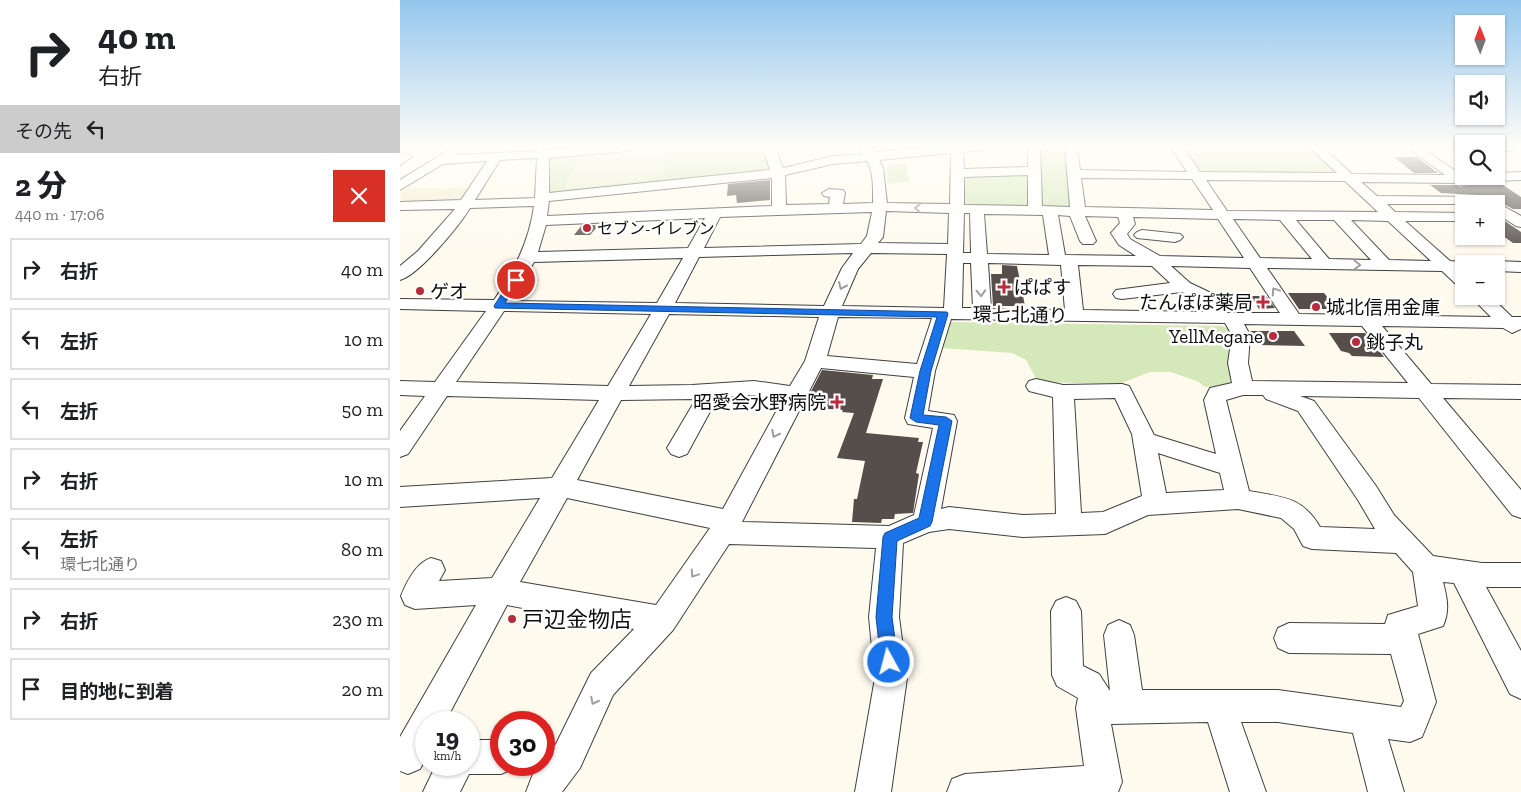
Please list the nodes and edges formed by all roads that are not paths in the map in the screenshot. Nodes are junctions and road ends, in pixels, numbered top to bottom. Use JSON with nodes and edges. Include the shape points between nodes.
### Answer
{"nodes":[{"id":1,"x":479,"y":184,"type":"edge"},
{"id":2,"x":542,"y":184,"type":"edge"},
{"id":3,"x":677,"y":184,"type":"edge"},
{"id":4,"x":778,"y":184,"type":"edge"},
{"id":5,"x":878,"y":184,"type":"edge"},
{"id":6,"x":957,"y":184,"type":"edge"},
{"id":7,"x":1037,"y":184,"type":"edge"},
{"id":8,"x":1075,"y":184,"type":"edge"},
{"id":9,"x":1146,"y":184,"type":"edge"},
{"id":10,"x":1201,"y":184,"type":"edge"},
{"id":11,"x":1355,"y":184,"type":"edge"},
{"id":12,"x":1468,"y":185,"type":"edge"},
{"id":13,"x":658,"y":186,"type":"junction"},
{"id":14,"x":1094,"y":190,"type":"dead end"},
{"id":15,"x":830,"y":193,"type":"dead end"},
{"id":16,"x":1076,"y":195,"type":"junction"},
{"id":17,"x":1482,"y":195,"type":"edge"},
{"id":18,"x":1124,"y":196,"type":"dead end"},
{"id":19,"x":542,"y":200,"type":"junction"},
{"id":20,"x":1373,"y":200,"type":"junction"},
{"id":21,"x":1455,"y":202,"type":"edge"},
{"id":22,"x":466,"y":204,"type":"junction"},
{"id":23,"x":400,"y":206,"type":"edge"},
{"id":24,"x":880,"y":207,"type":"junction"},
{"id":25,"x":835,"y":208,"type":"junction"},
{"id":26,"x":956,"y":209,"type":"junction"},
{"id":27,"x":778,"y":210,"type":"junction"},
{"id":28,"x":977,"y":210,"type":"junction"},
{"id":29,"x":1043,"y":211,"type":"junction"},
{"id":30,"x":715,"y":212,"type":"junction"},
{"id":31,"x":1127,"y":212,"type":"junction"},
{"id":32,"x":1505,"y":212,"type":"edge"},
{"id":33,"x":1222,"y":215,"type":"junction"},
{"id":34,"x":645,"y":216,"type":"junction"},
{"id":35,"x":1285,"y":216,"type":"junction"},
{"id":36,"x":1338,"y":216,"type":"junction"},
{"id":37,"x":1391,"y":216,"type":"junction"},
{"id":38,"x":1455,"y":217,"type":"edge"},
{"id":39,"x":539,"y":221,"type":"junction"},
{"id":40,"x":1517,"y":221,"type":"edge"},
{"id":41,"x":1142,"y":235,"type":"dead end"},
{"id":42,"x":1088,"y":241,"type":"dead end"},
{"id":43,"x":1128,"y":244,"type":"junction"},
{"id":44,"x":1176,"y":244,"type":"junction"},
{"id":45,"x":866,"y":249,"type":"junction"},
{"id":46,"x":777,"y":251,"type":"junction"},
{"id":47,"x":694,"y":252,"type":"junction"},
{"id":48,"x":955,"y":253,"type":"junction"},
{"id":49,"x":400,"y":254,"type":"edge"},
{"id":50,"x":424,"y":254,"type":"junction"},
{"id":51,"x":527,"y":257,"type":"junction"},
{"id":52,"x":979,"y":258,"type":"junction"},
{"id":53,"x":1063,"y":259,"type":"junction"},
{"id":54,"x":1156,"y":261,"type":"junction"},
{"id":55,"x":1256,"y":262,"type":"junction"},
{"id":56,"x":1326,"y":264,"type":"junction"},
{"id":57,"x":1386,"y":265,"type":"junction"},
{"id":58,"x":1446,"y":266,"type":"junction"},
{"id":59,"x":1455,"y":266,"type":"edge"},
{"id":60,"x":1505,"y":266,"type":"edge"},
{"id":61,"x":1521,"y":267,"type":"edge"},
{"id":62,"x":772,"y":268,"type":"dead end"},
{"id":63,"x":1455,"y":274,"type":"edge"},
{"id":64,"x":400,"y":275,"type":"edge"},
{"id":65,"x":1184,"y":287,"type":"junction"},
{"id":66,"x":1122,"y":294,"type":"dead end"},
{"id":67,"x":400,"y":304,"type":"edge"},
{"id":68,"x":1490,"y":305,"type":"edge"},
{"id":69,"x":499,"y":306,"type":"junction"},
{"id":70,"x":663,"y":309,"type":"junction"},
{"id":71,"x":830,"y":312,"type":"junction"},
{"id":72,"x":948,"y":314,"type":"junction"},
{"id":73,"x":982,"y":314,"type":"junction"},
{"id":74,"x":1075,"y":316,"type":"junction"},
{"id":75,"x":1227,"y":318,"type":"junction"},
{"id":76,"x":1293,"y":319,"type":"junction"},
{"id":77,"x":1368,"y":321,"type":"junction"},
{"id":78,"x":1517,"y":327,"type":"edge"},
{"id":79,"x":815,"y":361,"type":"junction"},
{"id":80,"x":925,"y":371,"type":"junction"},
{"id":81,"x":1036,"y":386,"type":"dead end"},
{"id":82,"x":400,"y":388,"type":"edge"},
{"id":83,"x":1249,"y":388,"type":"junction"},
{"id":84,"x":440,"y":389,"type":"junction"},
{"id":85,"x":712,"y":390,"type":"junction"},
{"id":86,"x":1425,"y":390,"type":"junction"},
{"id":87,"x":1063,"y":392,"type":"junction"},
{"id":88,"x":1521,"y":392,"type":"edge"},
{"id":89,"x":615,"y":393,"type":"junction"},
{"id":90,"x":796,"y":394,"type":"junction"},
{"id":91,"x":1144,"y":440,"type":"junction"},
{"id":92,"x":400,"y":448,"type":"edge"},
{"id":93,"x":679,"y":448,"type":"dead end"},
{"id":94,"x":1232,"y":468,"type":"junction"},
{"id":95,"x":561,"y":487,"type":"junction"},
{"id":96,"x":400,"y":497,"type":"edge"},
{"id":97,"x":1238,"y":499,"type":"junction"},
{"id":98,"x":1156,"y":504,"type":"junction"},
{"id":99,"x":1521,"y":508,"type":"edge"},
{"id":100,"x":926,"y":522,"type":"junction"},
{"id":101,"x":1069,"y":524,"type":"junction"},
{"id":102,"x":725,"y":527,"type":"junction"},
{"id":103,"x":890,"y":537,"type":"junction"},
{"id":104,"x":1401,"y":542,"type":"junction"},
{"id":105,"x":1426,"y":567,"type":"junction"},
{"id":106,"x":431,"y":570,"type":"dead end"},
{"id":107,"x":1463,"y":573,"type":"junction"},
{"id":108,"x":1521,"y":575,"type":"edge"},
{"id":109,"x":500,"y":591,"type":"junction"},
{"id":110,"x":1066,"y":612,"type":"dead end"},
{"id":111,"x":663,"y":620,"type":"junction"},
{"id":112,"x":1119,"y":634,"type":"dead end"},
{"id":113,"x":1289,"y":638,"type":"dead end"},
{"id":114,"x":1404,"y":639,"type":"junction"},
{"id":115,"x":1521,"y":683,"type":"edge"},
{"id":116,"x":1219,"y":705,"type":"junction"},
{"id":117,"x":1092,"y":708,"type":"junction"},
{"id":118,"x":1128,"y":708,"type":"junction"},
{"id":119,"x":434,"y":711,"type":"edge"},
{"id":120,"x":1366,"y":719,"type":"junction"},
{"id":121,"x":556,"y":756,"type":"edge"},
{"id":122,"x":449,"y":776,"type":"edge"},
{"id":123,"x":441,"y":792,"type":"edge"},
{"id":124,"x":544,"y":792,"type":"edge"},
{"id":125,"x":873,"y":792,"type":"edge"},
{"id":126,"x":965,"y":792,"type":"edge"},
{"id":127,"x":1248,"y":792,"type":"edge"},
{"id":128,"x":1386,"y":792,"type":"edge"}],
"edges":[{"from":1,"to":22,"type":"street"},
{"from":2,"to":19,"type":"street"},
{"from":3,"to":13,"type":"street"},
{"from":4,"to":27,"type":"street"},
{"from":5,"to":24,"type":"street"},
{"from":6,"to":26,"type":"street"},
{"from":7,"to":29,"type":"street"},
{"from":8,"to":16,"type":"street"},
{"from":9,"to":16,"type":"street"},
{"from":10,"to":33,"type":"street"},
{"from":11,"to":20,"type":"street"},
{"from":12,"to":17,"type":"street"},
{"from":13,"to":19,"type":"street"},
{"from":13,"to":34,"type":"street"},
{"from":14,"to":16,"type":"street"},
{"from":15,"to":25,"type":"street","via":[[838,193]]},
{"from":16,"to":29,"type":"street"},
{"from":16,"to":31,"type":"street"},
{"from":16,"to":42,"type":"street"},
{"from":18,"to":31,"type":"street"},
{"from":19,"to":22,"type":"street"},
{"from":19,"to":39,"type":"street"},
{"from":20,"to":21,"type":"street"},
{"from":20,"to":37,"type":"street"},
{"from":22,"to":23,"type":"street"},
{"from":22,"to":50,"type":"street"},
{"from":24,"to":25,"type":"street"},
{"from":26,"to":24,"type":"street","one_way":true},
{"from":24,"to":45,"type":"street","via":[[876,237]]},
{"from":25,"to":27,"type":"street"},
{"from":26,"to":28,"type":"street"},
{"from":26,"to":48,"type":"street"},
{"from":27,"to":30,"type":"street"},
{"from":28,"to":29,"type":"street"},
{"from":28,"to":52,"type":"street"},
{"from":29,"to":53,"type":"street"},
{"from":30,"to":34,"type":"street"},
{"from":30,"to":47,"type":"street"},
{"from":31,"to":33,"type":"street"},
{"from":31,"to":43,"type":"street","via":[[1128,224],[1119,233]]},
{"from":32,"to":40,"type":"street"},
{"from":33,"to":35,"type":"street"},
{"from":33,"to":55,"type":"street"},
{"from":34,"to":39,"type":"street"},
{"from":35,"to":36,"type":"street"},
{"from":35,"to":56,"type":"street"},
{"from":36,"to":37,"type":"street"},
{"from":36,"to":57,"type":"street"},
{"from":37,"to":38,"type":"street"},
{"from":37,"to":58,"type":"street"},
{"from":39,"to":51,"type":"street"},
{"from":41,"to":44,"type":"street"},
{"from":43,"to":44,"type":"street"},
{"from":43,"to":54,"type":"street"},
{"from":44,"to":54,"type":"street"},
{"from":44,"to":55,"type":"street"},
{"from":45,"to":46,"type":"street"},
{"from":45,"to":48,"type":"street"},
{"from":45,"to":71,"type":"street","one_way":true,"via":[[850,268]]},
{"from":46,"to":47,"type":"street"},
{"from":46,"to":62,"type":"street"},
{"from":47,"to":51,"type":"street"},
{"from":47,"to":70,"type":"street"},
{"from":48,"to":52,"type":"street"},
{"from":48,"to":72,"type":"street"},
{"from":49,"to":50,"type":"street"},
{"from":50,"to":64,"type":"street"},
{"from":51,"to":69,"type":"street"},
{"from":52,"to":53,"type":"street"},
{"from":52,"to":73,"type":"street","one_way":true},
{"from":53,"to":54,"type":"street"},
{"from":53,"to":74,"type":"street"},
{"from":54,"to":65,"type":"street"},
{"from":55,"to":56,"type":"street"},
{"from":76,"to":55,"type":"street","one_way":true},
{"from":56,"to":57,"type":"street","one_way":true},
{"from":57,"to":58,"type":"street"},
{"from":58,"to":59,"type":"street"},
{"from":58,"to":63,"type":"street"},
{"from":60,"to":61,"type":"street"},
{"from":65,"to":66,"type":"street"},
{"from":65,"to":75,"type":"street","via":[[1205,297]]},
{"from":67,"to":69,"type":"street","name":"環七北通り"},
{"from":68,"to":78,"type":"street"},
{"from":69,"to":70,"type":"street","name":"環七北通り"},
{"from":69,"to":84,"type":"street"},
{"from":70,"to":71,"type":"street","name":"環七北通り"},
{"from":70,"to":89,"type":"street"},
{"from":71,"to":72,"type":"street","name":"環七北通り"},
{"from":71,"to":79,"type":"street"},
{"from":72,"to":73,"type":"street","name":"環七北通り"},
{"from":72,"to":80,"type":"street"},
{"from":73,"to":74,"type":"street","name":"環七北通り"},
{"from":74,"to":75,"type":"street","name":"環七北通り"},
{"from":75,"to":76,"type":"street","name":"環七北通り"},
{"from":75,"to":83,"type":"street","via":[[1241,335],[1238,364]]},
{"from":76,"to":77,"type":"street","name":"環七北通り"},
{"from":77,"to":78,"type":"street","name":"環七北通り"},
{"from":77,"to":86,"type":"street"},
{"from":79,"to":80,"type":"street"},
{"from":79,"to":90,"type":"street"},
{"from":80,"to":100,"type":"street","via":[[916,418],[946,421]]},
{"from":81,"to":87,"type":"street"},
{"from":82,"to":84,"type":"street"},
{"from":83,"to":86,"type":"street"},
{"from":83,"to":94,"type":"street","via":[[1217,394],[1215,400]]},
{"from":83,"to":104,"type":"street","via":[[1306,406]]},
{"from":84,"to":89,"type":"street"},
{"from":84,"to":92,"type":"street"},
{"from":85,"to":89,"type":"street"},
{"from":85,"to":90,"type":"street","via":[[754,388]]},
{"from":85,"to":93,"type":"street"},
{"from":86,"to":88,"type":"street"},
{"from":86,"to":99,"type":"street"},
{"from":87,"to":91,"type":"street","via":[[1122,391]]},
{"from":87,"to":101,"type":"street"},
{"from":89,"to":95,"type":"street"},
{"from":90,"to":102,"type":"street","one_way":true},
{"from":91,"to":94,"type":"street"},
{"from":91,"to":98,"type":"street"},
{"from":94,"to":97,"type":"street"},
{"from":95,"to":96,"type":"street"},
{"from":95,"to":102,"type":"street"},
{"from":95,"to":109,"type":"street"},
{"from":97,"to":98,"type":"street"},
{"from":97,"to":104,"type":"street","via":[[1288,510],[1303,522],[1312,538]]},
{"from":98,"to":101,"type":"street","via":[[1145,505],[1105,523]]},
{"from":100,"to":101,"type":"street","via":[[949,518],[1023,526]]},
{"from":100,"to":103,"type":"street"},
{"from":102,"to":103,"type":"street"},
{"from":102,"to":111,"type":"street","one_way":true},
{"from":103,"to":125,"type":"street","via":[[884,617],[891,678]]},
{"from":104,"to":105,"type":"street"},
{"from":105,"to":107,"type":"street"},
{"from":105,"to":114,"type":"street","via":[[1433,598],[1433,616],[1399,625]]},
{"from":106,"to":109,"type":"street","via":[[415,596]]},
{"from":107,"to":108,"type":"street"},
{"from":107,"to":115,"type":"street"},
{"from":109,"to":111,"type":"street"},
{"from":109,"to":119,"type":"street"},
{"from":110,"to":117,"type":"street","via":[[1068,675],[1088,685],[1095,694]]},
{"from":111,"to":121,"type":"street","one_way":true,"via":[[602,684]]},
{"from":112,"to":118,"type":"street"},
{"from":113,"to":114,"type":"street"},
{"from":114,"to":120,"type":"street","via":[[1420,702],[1410,725]]},
{"from":116,"to":118,"type":"street"},
{"from":116,"to":120,"type":"street","via":[[1278,706]]},
{"from":116,"to":127,"type":"street"},
{"from":117,"to":118,"type":"street"},
{"from":117,"to":126,"type":"street","via":[[1104,782]]},
{"from":120,"to":128,"type":"street"},
{"from":121,"to":124,"type":"street"},
{"from":122,"to":123,"type":"street"}]}
